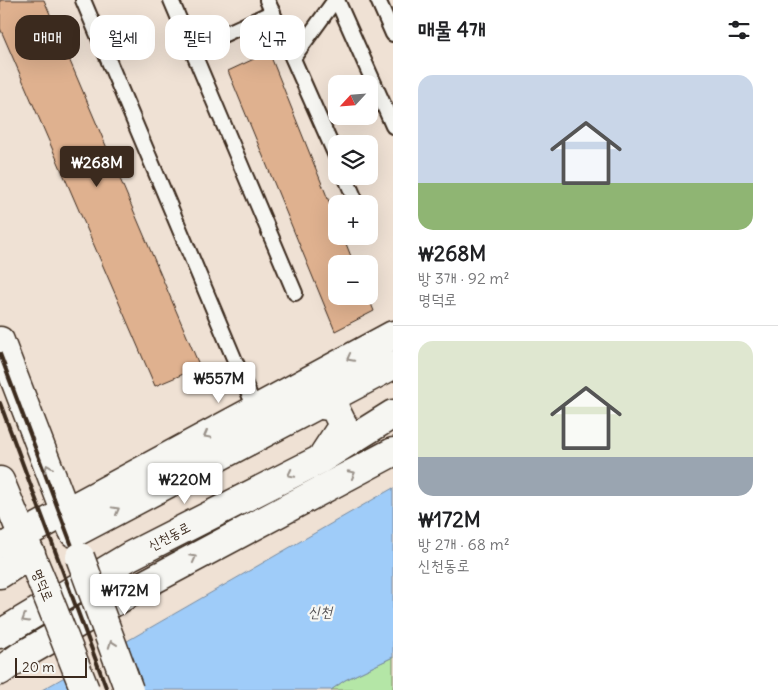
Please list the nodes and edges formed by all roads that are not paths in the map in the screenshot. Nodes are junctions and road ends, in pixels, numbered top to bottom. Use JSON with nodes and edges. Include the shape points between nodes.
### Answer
{"nodes":[{"id":1,"x":83,"y":0,"type":"edge"},
{"id":2,"x":171,"y":0,"type":"edge"},
{"id":3,"x":336,"y":0,"type":"edge"},
{"id":4,"x":378,"y":0,"type":"edge"},
{"id":5,"x":270,"y":6,"type":"edge"},
{"id":6,"x":177,"y":15,"type":"edge"},
{"id":7,"x":230,"y":28,"type":"edge"},
{"id":8,"x":393,"y":34,"type":"edge"},
{"id":9,"x":305,"y":42,"type":"edge"},
{"id":10,"x":197,"y":60,"type":"edge"},
{"id":11,"x":294,"y":60,"type":"edge"},
{"id":12,"x":389,"y":108,"type":"edge"},
{"id":13,"x":393,"y":126,"type":"edge"},
{"id":14,"x":328,"y":138,"type":"edge"},
{"id":15,"x":295,"y":293,"type":"dead end"},
{"id":16,"x":393,"y":335,"type":"edge"},
{"id":17,"x":0,"y":341,"type":"edge"},
{"id":18,"x":393,"y":365,"type":"edge"},
{"id":19,"x":321,"y":405,"type":"junction"},
{"id":20,"x":256,"y":408,"type":"junction"},
{"id":21,"x":393,"y":414,"type":"edge"},
{"id":22,"x":393,"y":452,"type":"edge"},
{"id":23,"x":321,"y":459,"type":"junction"},
{"id":24,"x":0,"y":481,"type":"edge"},
{"id":25,"x":73,"y":535,"type":"junction"},
{"id":26,"x":27,"y":544,"type":"junction"},
{"id":27,"x":0,"y":550,"type":"edge"},
{"id":28,"x":0,"y":574,"type":"edge"},
{"id":29,"x":0,"y":634,"type":"edge"},
{"id":30,"x":0,"y":671,"type":"edge"},
{"id":31,"x":85,"y":690,"type":"edge"},
{"id":32,"x":129,"y":690,"type":"edge"}],
"edges":[{"from":1,"to":20,"type":"lane"},
{"from":2,"to":6,"type":"lane"},
{"from":3,"to":9,"type":"lane"},
{"from":3,"to":12,"type":"lane"},
{"from":4,"to":8,"type":"lane"},
{"from":5,"to":7,"type":"lane"},
{"from":10,"to":15,"type":"lane"},
{"from":11,"to":14,"type":"lane"},
{"from":12,"to":13,"type":"lane"},
{"from":16,"to":20,"type":"main road","one_way":true},
{"from":25,"to":17,"type":"main road","one_way":true},
{"from":18,"to":19,"type":"main road"},
{"from":19,"to":23,"type":"main road","via":[[334,407],[343,426]]},
{"from":25,"to":19,"type":"main road","one_way":true,"via":[[276,425]]},
{"from":20,"to":25,"type":"main road","one_way":true},
{"from":21,"to":23,"type":"main road","name":"신천동로"},
{"from":30,"to":22,"type":"main road","one_way":true,"via":[[147,582]]},
{"from":23,"to":29,"type":"main road","name":"신천동로","one_way":true,"via":[[130,556]]},
{"from":24,"to":26,"type":"main road","name":"명덕로"},
{"from":25,"to":26,"type":"main road"},
{"from":32,"to":25,"type":"main road","one_way":true,"bridge":true},
{"from":26,"to":27,"type":"main road"},
{"from":26,"to":28,"type":"main road"},
{"from":26,"to":31,"type":"main road","name":"명덕로","bridge":true}]}
